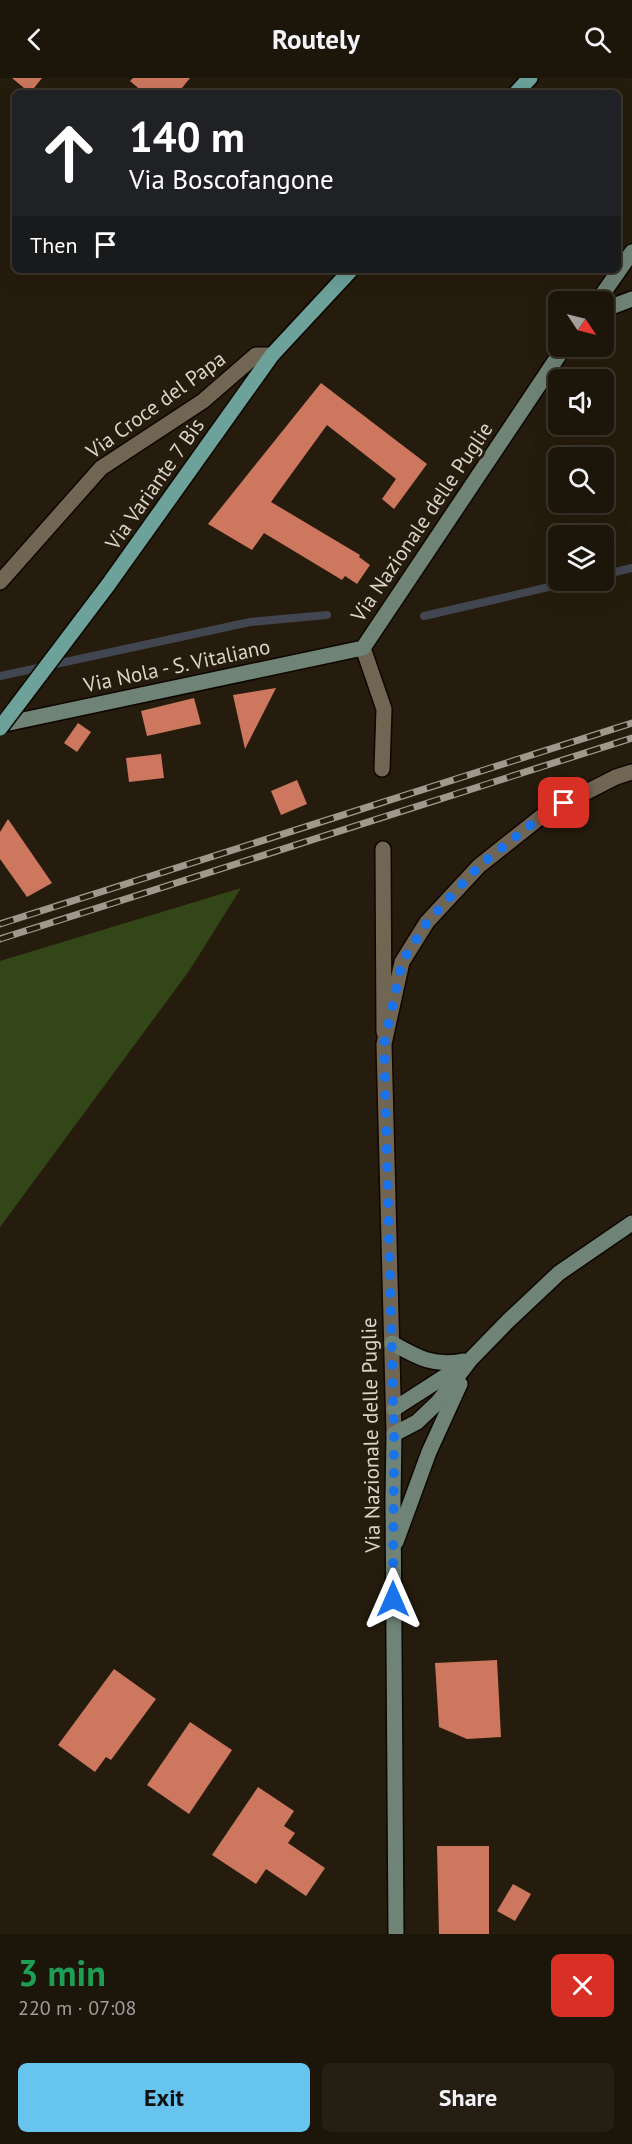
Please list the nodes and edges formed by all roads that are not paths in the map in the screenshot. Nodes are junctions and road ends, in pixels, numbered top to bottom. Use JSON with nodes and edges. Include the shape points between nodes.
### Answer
{"nodes":[{"id":1,"x":530,"y":78,"type":"edge"},
{"id":2,"x":519,"y":90,"type":"edge"},
{"id":3,"x":632,"y":252,"type":"edge"},
{"id":4,"x":621,"y":268,"type":"edge"},
{"id":5,"x":348,"y":273,"type":"edge"},
{"id":6,"x":617,"y":273,"type":"edge"},
{"id":7,"x":605,"y":291,"type":"edge"},
{"id":8,"x":632,"y":298,"type":"edge"},
{"id":9,"x":614,"y":305,"type":"edge"},
{"id":10,"x":272,"y":355,"type":"junction"},
{"id":11,"x":558,"y":357,"type":"edge"},
{"id":12,"x":0,"y":582,"type":"edge"},
{"id":13,"x":363,"y":648,"type":"junction"},
{"id":14,"x":0,"y":727,"type":"edge"},
{"id":15,"x":382,"y":769,"type":"dead end"},
{"id":16,"x":632,"y":772,"type":"edge"},
{"id":17,"x":383,"y":849,"type":"dead end"},
{"id":18,"x":384,"y":1044,"type":"junction"},
{"id":19,"x":632,"y":1224,"type":"edge"},
{"id":20,"x":392,"y":1343,"type":"junction"},
{"id":21,"x":471,"y":1359,"type":"junction"},
{"id":22,"x":394,"y":1409,"type":"junction"},
{"id":23,"x":394,"y":1434,"type":"junction"},
{"id":24,"x":393,"y":1551,"type":"junction"},
{"id":25,"x":396,"y":1934,"type":"edge"}],
"edges":[{"from":1,"to":2,"type":"main road"},
{"from":3,"to":4,"type":"main road"},
{"from":5,"to":10,"type":"main road","name":"Via Variante 7 Bis"},
{"from":6,"to":7,"type":"main road"},
{"from":8,"to":9,"type":"main road"},
{"from":10,"to":12,"type":"street","name":"Via Croce del Papa","via":[[256,355],[203,401],[101,468]]},
{"from":10,"to":14,"type":"main road","name":"Via Variante 7 Bis","bridge":true,"via":[[108,585]]},
{"from":11,"to":13,"type":"main road","name":"Via Nazionale delle Puglie"},
{"from":13,"to":14,"type":"main road","name":"Via Nola - S. Vitaliano"},
{"from":13,"to":15,"type":"street","name":"Via Nazionale delle Puglie","via":[[384,709]]},
{"from":16,"to":18,"type":"street","via":[[547,812],[479,866],[427,922],[402,962]]},
{"from":17,"to":18,"type":"street"},
{"from":18,"to":20,"type":"street","name":"Via Nazionale delle Puglie"},
{"from":19,"to":21,"type":"main road","via":[[559,1273]]},
{"from":20,"to":21,"type":"main road","via":[[418,1358],[446,1364]]},
{"from":20,"to":22,"type":"street","name":"Via Nazionale delle Puglie"},
{"from":21,"to":22,"type":"main road"},
{"from":21,"to":23,"type":"main road","via":[[417,1422]]},
{"from":21,"to":24,"type":"main road","via":[[429,1452]]},
{"from":22,"to":23,"type":"street","name":"Via Nazionale delle Puglie"},
{"from":23,"to":24,"type":"main road","name":"Via Nazionale delle Puglie"},
{"from":24,"to":25,"type":"main road","name":"Via Nazionale delle Puglie"}]}
